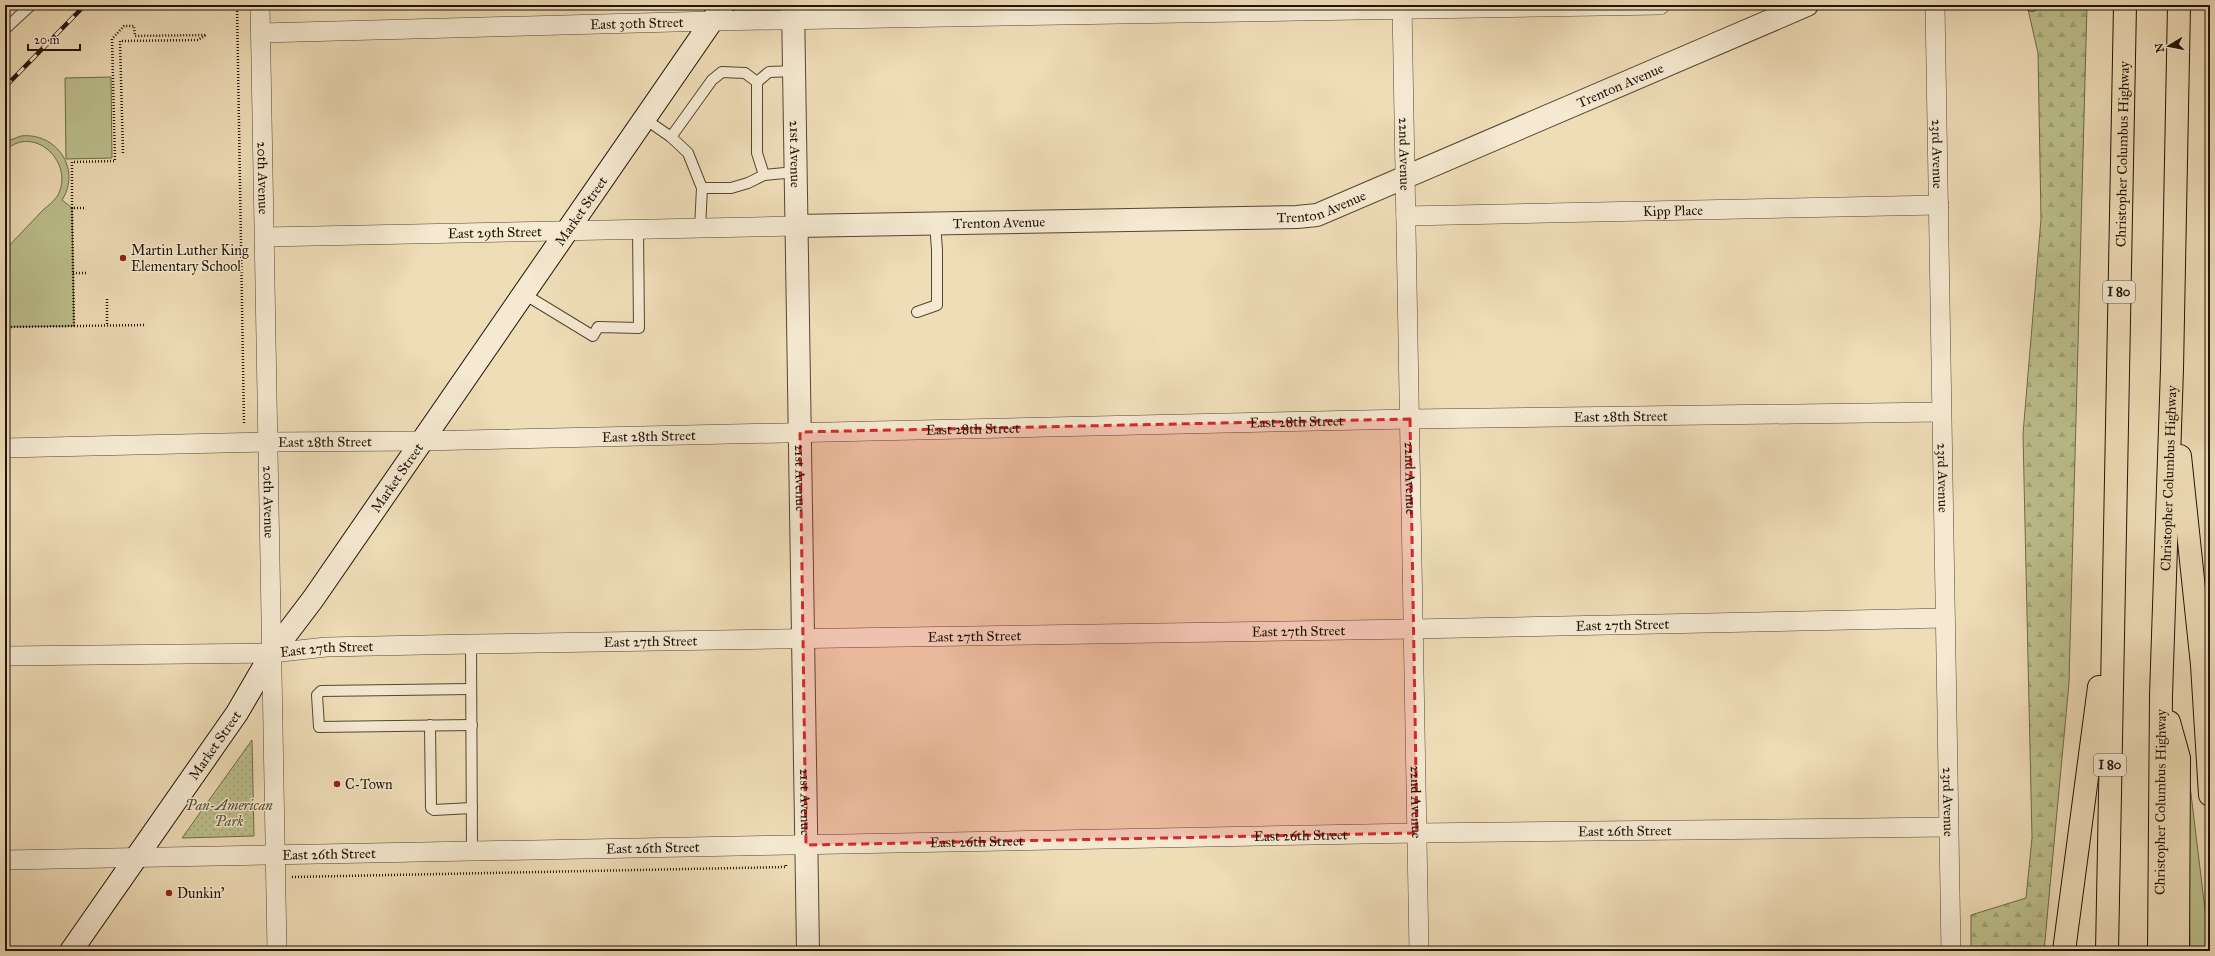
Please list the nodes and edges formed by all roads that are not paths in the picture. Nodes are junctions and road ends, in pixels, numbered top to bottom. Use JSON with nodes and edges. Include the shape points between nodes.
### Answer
{"nodes":[{"id":1,"x":31,"y":5,"type":"edge"},
{"id":2,"x":260,"y":5,"type":"edge"},
{"id":3,"x":1660,"y":5,"type":"edge"},
{"id":4,"x":1807,"y":5,"type":"edge"},
{"id":5,"x":1935,"y":5,"type":"edge"},
{"id":6,"x":2125,"y":5,"type":"edge"},
{"id":7,"x":2179,"y":5,"type":"edge"},
{"id":8,"x":1402,"y":7,"type":"edge"},
{"id":9,"x":793,"y":12,"type":"edge"},
{"id":10,"x":718,"y":13,"type":"edge"},
{"id":11,"x":5,"y":29,"type":"edge"},
{"id":12,"x":261,"y":33,"type":"junction"},
{"id":13,"x":794,"y":71,"type":"junction"},
{"id":14,"x":757,"y":82,"type":"junction"},
{"id":15,"x":645,"y":119,"type":"junction"},
{"id":16,"x":671,"y":137,"type":"junction"},
{"id":17,"x":795,"y":172,"type":"junction"},
{"id":18,"x":764,"y":175,"type":"junction"},
{"id":19,"x":1405,"y":178,"type":"junction"},
{"id":20,"x":702,"y":188,"type":"junction"},
{"id":21,"x":1939,"y":205,"type":"junction"},
{"id":22,"x":1406,"y":216,"type":"junction"},
{"id":23,"x":935,"y":223,"type":"junction"},
{"id":24,"x":796,"y":226,"type":"junction"},
{"id":25,"x":700,"y":228,"type":"junction"},
{"id":26,"x":638,"y":229,"type":"junction"},
{"id":27,"x":569,"y":230,"type":"junction"},
{"id":28,"x":265,"y":237,"type":"junction"},
{"id":29,"x":524,"y":294,"type":"junction"},
{"id":30,"x":917,"y":312,"type":"dead end"},
{"id":31,"x":2172,"y":369,"type":"junction"},
{"id":32,"x":1941,"y":412,"type":"junction"},
{"id":33,"x":1410,"y":419,"type":"junction"},
{"id":34,"x":800,"y":432,"type":"junction"},
{"id":35,"x":421,"y":441,"type":"junction"},
{"id":36,"x":269,"y":442,"type":"junction"},
{"id":37,"x":5,"y":448,"type":"edge"},
{"id":38,"x":2114,"y":579,"type":"junction"},
{"id":39,"x":1945,"y":618,"type":"junction"},
{"id":40,"x":1413,"y":629,"type":"junction"},
{"id":41,"x":803,"y":638,"type":"junction"},
{"id":42,"x":471,"y":644,"type":"junction"},
{"id":43,"x":272,"y":653,"type":"junction"},
{"id":44,"x":5,"y":656,"type":"edge"},
{"id":45,"x":471,"y":689,"type":"junction"},
{"id":46,"x":2161,"y":695,"type":"junction"},
{"id":47,"x":430,"y":725,"type":"junction"},
{"id":48,"x":472,"y":725,"type":"junction"},
{"id":49,"x":2210,"y":795,"type":"edge"},
{"id":50,"x":472,"y":808,"type":"junction"},
{"id":51,"x":1948,"y":827,"type":"junction"},
{"id":52,"x":1417,"y":833,"type":"junction"},
{"id":53,"x":806,"y":845,"type":"junction"},
{"id":54,"x":472,"y":852,"type":"junction"},
{"id":55,"x":275,"y":855,"type":"junction"},
{"id":56,"x":136,"y":858,"type":"junction"},
{"id":57,"x":5,"y":860,"type":"edge"},
{"id":58,"x":71,"y":951,"type":"edge"},
{"id":59,"x":277,"y":951,"type":"edge"},
{"id":60,"x":808,"y":951,"type":"edge"},
{"id":61,"x":1419,"y":951,"type":"edge"},
{"id":62,"x":1951,"y":951,"type":"edge"},
{"id":63,"x":2064,"y":951,"type":"edge"},
{"id":64,"x":2106,"y":951,"type":"edge"},
{"id":65,"x":2159,"y":951,"type":"edge"},
{"id":66,"x":2178,"y":951,"type":"edge"}],
"edges":[{"from":1,"to":11,"type":"lane"},
{"from":2,"to":12,"type":"street","name":"20th Avenue"},
{"from":3,"to":8,"type":"street","name":"East 30th Street"},
{"from":4,"to":19,"type":"street","name":"Trenton Avenue"},
{"from":5,"to":21,"type":"street","name":"23rd Avenue"},
{"from":6,"to":38,"type":"highway","name":"Christopher Columbus Highway","number":"I 80"},
{"from":7,"to":31,"type":"highway","name":"Christopher Columbus Highway"},
{"from":8,"to":9,"type":"street","name":"East 30th Street"},
{"from":8,"to":19,"type":"street","name":"22nd Avenue"},
{"from":9,"to":10,"type":"street","name":"East 30th Street"},
{"from":9,"to":13,"type":"street","name":"21st Avenue"},
{"from":10,"to":12,"type":"street","name":"East 30th Street"},
{"from":10,"to":15,"type":"street","name":"Market Street"},
{"from":12,"to":28,"type":"street","name":"20th Avenue"},
{"from":13,"to":14,"type":"lane","via":[[769,72]]},
{"from":13,"to":17,"type":"street","name":"21st Avenue"},
{"from":14,"to":16,"type":"lane","via":[[746,73],[722,72],[712,80]]},
{"from":14,"to":18,"type":"lane","via":[[757,153]]},
{"from":15,"to":16,"type":"lane"},
{"from":15,"to":27,"type":"street","name":"Market Street"},
{"from":16,"to":20,"type":"lane","via":[[688,152]]},
{"from":17,"to":18,"type":"lane"},
{"from":17,"to":24,"type":"street","name":"21st Avenue"},
{"from":18,"to":20,"type":"lane","via":[[731,188]]},
{"from":19,"to":22,"type":"street","name":"22nd Avenue"},
{"from":19,"to":23,"type":"street","name":"Trenton Avenue","via":[[1317,215],[1298,217]]},
{"from":20,"to":25,"type":"lane"},
{"from":21,"to":22,"type":"street","name":"Kipp Place"},
{"from":21,"to":32,"type":"street","name":"23rd Avenue"},
{"from":22,"to":33,"type":"street","name":"22nd Avenue"},
{"from":23,"to":24,"type":"street","name":"Trenton Avenue"},
{"from":23,"to":30,"type":"lane","via":[[937,305]]},
{"from":24,"to":25,"type":"street","name":"East 29th Street"},
{"from":24,"to":34,"type":"street","name":"21st Avenue"},
{"from":25,"to":26,"type":"street","name":"East 29th Street"},
{"from":26,"to":27,"type":"street","name":"East 29th Street"},
{"from":26,"to":29,"type":"lane","via":[[639,328],[598,328],[593,336]]},
{"from":27,"to":28,"type":"street","name":"East 29th Street"},
{"from":27,"to":29,"type":"street","name":"Market Street"},
{"from":28,"to":36,"type":"street","name":"20th Avenue"},
{"from":29,"to":35,"type":"street","name":"Market Street"},
{"from":31,"to":46,"type":"highway","name":"Christopher Columbus Highway"},
{"from":31,"to":49,"type":"highway","via":[[2202,665]]},
{"from":32,"to":33,"type":"street","name":"East 28th Street"},
{"from":32,"to":39,"type":"street","name":"23rd Avenue"},
{"from":33,"to":34,"type":"street","name":"East 28th Street"},
{"from":33,"to":40,"type":"street","name":"22nd Avenue"},
{"from":34,"to":35,"type":"street","name":"East 28th Street"},
{"from":34,"to":41,"type":"street","name":"21st Avenue"},
{"from":35,"to":36,"type":"street","name":"East 28th Street"},
{"from":35,"to":43,"type":"street","name":"Market Street","via":[[313,599]]},
{"from":36,"to":37,"type":"street","name":"East 28th Street"},
{"from":36,"to":43,"type":"street","name":"20th Avenue"},
{"from":38,"to":63,"type":"highway"},
{"from":38,"to":64,"type":"highway","name":"Christopher Columbus Highway","number":"I 80"},
{"from":39,"to":40,"type":"street","name":"East 27th Street"},
{"from":39,"to":51,"type":"street","name":"23rd Avenue"},
{"from":40,"to":41,"type":"street","name":"East 27th Street"},
{"from":40,"to":52,"type":"street","name":"22nd Avenue"},
{"from":41,"to":42,"type":"street","name":"East 27th Street"},
{"from":41,"to":53,"type":"street","name":"21st Avenue"},
{"from":42,"to":43,"type":"street","name":"East 27th Street","via":[[326,647]]},
{"from":42,"to":45,"type":"lane"},
{"from":43,"to":44,"type":"street","name":"East 27th Street"},
{"from":43,"to":55,"type":"street","name":"20th Avenue"},
{"from":43,"to":56,"type":"street","name":"Market Street","via":[[237,713]]},
{"from":45,"to":47,"type":"lane","via":[[317,693],[319,727]]},
{"from":45,"to":48,"type":"lane"},
{"from":46,"to":65,"type":"highway","name":"Christopher Columbus Highway"},
{"from":46,"to":66,"type":"highway","via":[[2178,758]]},
{"from":47,"to":48,"type":"lane"},
{"from":47,"to":50,"type":"lane","via":[[431,808]]},
{"from":48,"to":50,"type":"lane"},
{"from":50,"to":54,"type":"lane"},
{"from":51,"to":52,"type":"street","name":"East 26th Street"},
{"from":51,"to":62,"type":"street","name":"23rd Avenue"},
{"from":52,"to":53,"type":"street","name":"East 26th Street"},
{"from":52,"to":61,"type":"street","name":"22nd Avenue"},
{"from":53,"to":54,"type":"street","name":"East 26th Street"},
{"from":53,"to":60,"type":"street","name":"21st Avenue"},
{"from":54,"to":55,"type":"street","name":"East 26th Street"},
{"from":55,"to":56,"type":"street","name":"East 26th Street"},
{"from":55,"to":59,"type":"street","name":"20th Avenue"},
{"from":56,"to":57,"type":"street","name":"East 26th Street"},
{"from":56,"to":58,"type":"street","name":"Market Street"}]}
